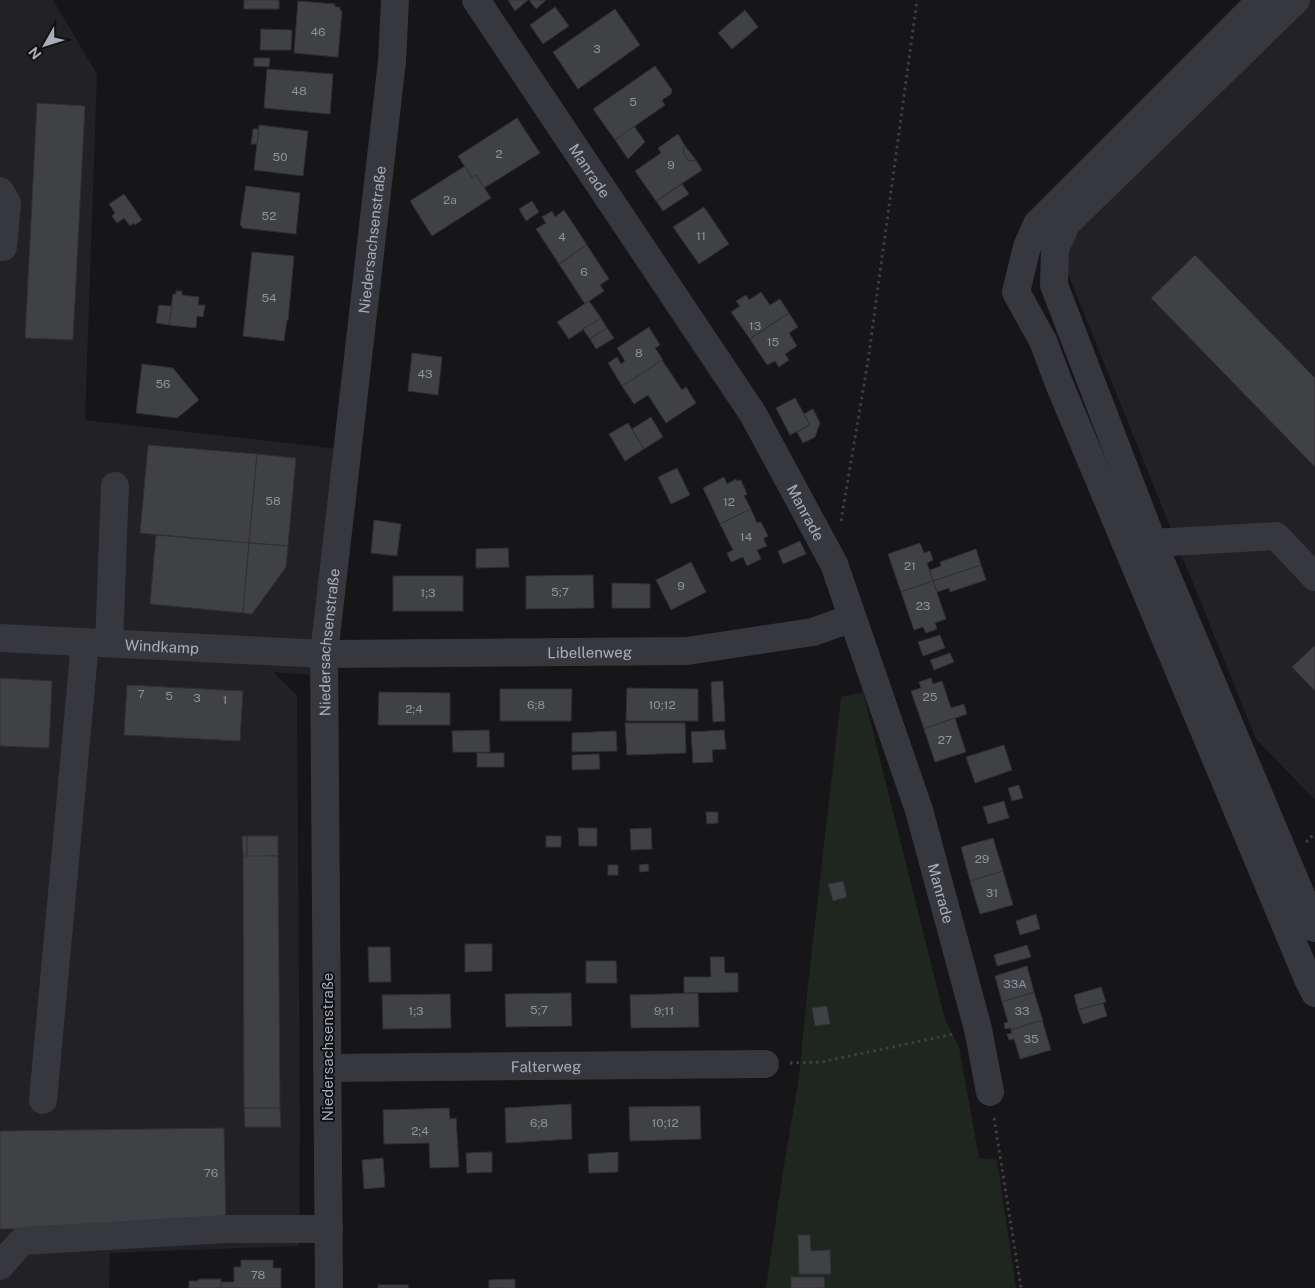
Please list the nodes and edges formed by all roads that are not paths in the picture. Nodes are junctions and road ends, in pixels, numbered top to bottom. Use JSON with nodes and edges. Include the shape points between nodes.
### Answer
{"nodes":[{"id":1,"x":395,"y":0,"type":"edge"},
{"id":2,"x":476,"y":0,"type":"edge"},
{"id":3,"x":1261,"y":0,"type":"edge"},
{"id":4,"x":1296,"y":0,"type":"edge"},
{"id":5,"x":0,"y":191,"type":"edge"},
{"id":6,"x":4,"y":247,"type":"dead end"},
{"id":7,"x":115,"y":486,"type":"dead end"},
{"id":8,"x":1152,"y":543,"type":"junction"},
{"id":9,"x":1315,"y":577,"type":"edge"},
{"id":10,"x":852,"y":618,"type":"junction"},
{"id":11,"x":0,"y":638,"type":"edge"},
{"id":12,"x":97,"y":643,"type":"junction"},
{"id":13,"x":324,"y":654,"type":"junction"},
{"id":14,"x":1315,"y":928,"type":"edge"},
{"id":15,"x":1315,"y":993,"type":"edge"},
{"id":16,"x":765,"y":1064,"type":"road end"},
{"id":17,"x":327,"y":1068,"type":"junction"},
{"id":18,"x":990,"y":1092,"type":"road end"},
{"id":19,"x":43,"y":1100,"type":"dead end"},
{"id":20,"x":328,"y":1229,"type":"junction"},
{"id":21,"x":0,"y":1266,"type":"edge"},
{"id":22,"x":329,"y":1288,"type":"edge"}],
"edges":[{"from":1,"to":13,"type":"street","name":"Niedersachsenstraße","via":[[392,61]]},
{"from":2,"to":10,"type":"street","name":"Manrade","via":[[753,414],[834,564]]},
{"from":3,"to":15,"type":"street","via":[[1037,224],[1027,247],[1016,292],[1043,341]]},
{"from":4,"to":8,"type":"street","via":[[1067,223],[1055,249],[1054,285]]},
{"from":5,"to":6,"type":"street","via":[[7,203]]},
{"from":7,"to":12,"type":"street"},
{"from":8,"to":9,"type":"street","via":[[1276,536]]},
{"from":8,"to":14,"type":"street"},
{"from":10,"to":13,"type":"street","name":"Libellenweg","via":[[813,632],[687,650]]},
{"from":10,"to":18,"type":"street","name":"Manrade","via":[[918,810],[978,1029]]},
{"from":11,"to":12,"type":"street","name":"Windkamp"},
{"from":12,"to":13,"type":"street","name":"Windkamp"},
{"from":12,"to":19,"type":"street"},
{"from":13,"to":17,"type":"street","name":"Niedersachsenstraße"},
{"from":16,"to":17,"type":"street","name":"Falterweg"},
{"from":17,"to":20,"type":"street","name":"Niedersachsenstraße"},
{"from":20,"to":21,"type":"street","via":[[226,1229],[22,1241]]},
{"from":20,"to":22,"type":"street","name":"Niedersachsenstraße"}]}
